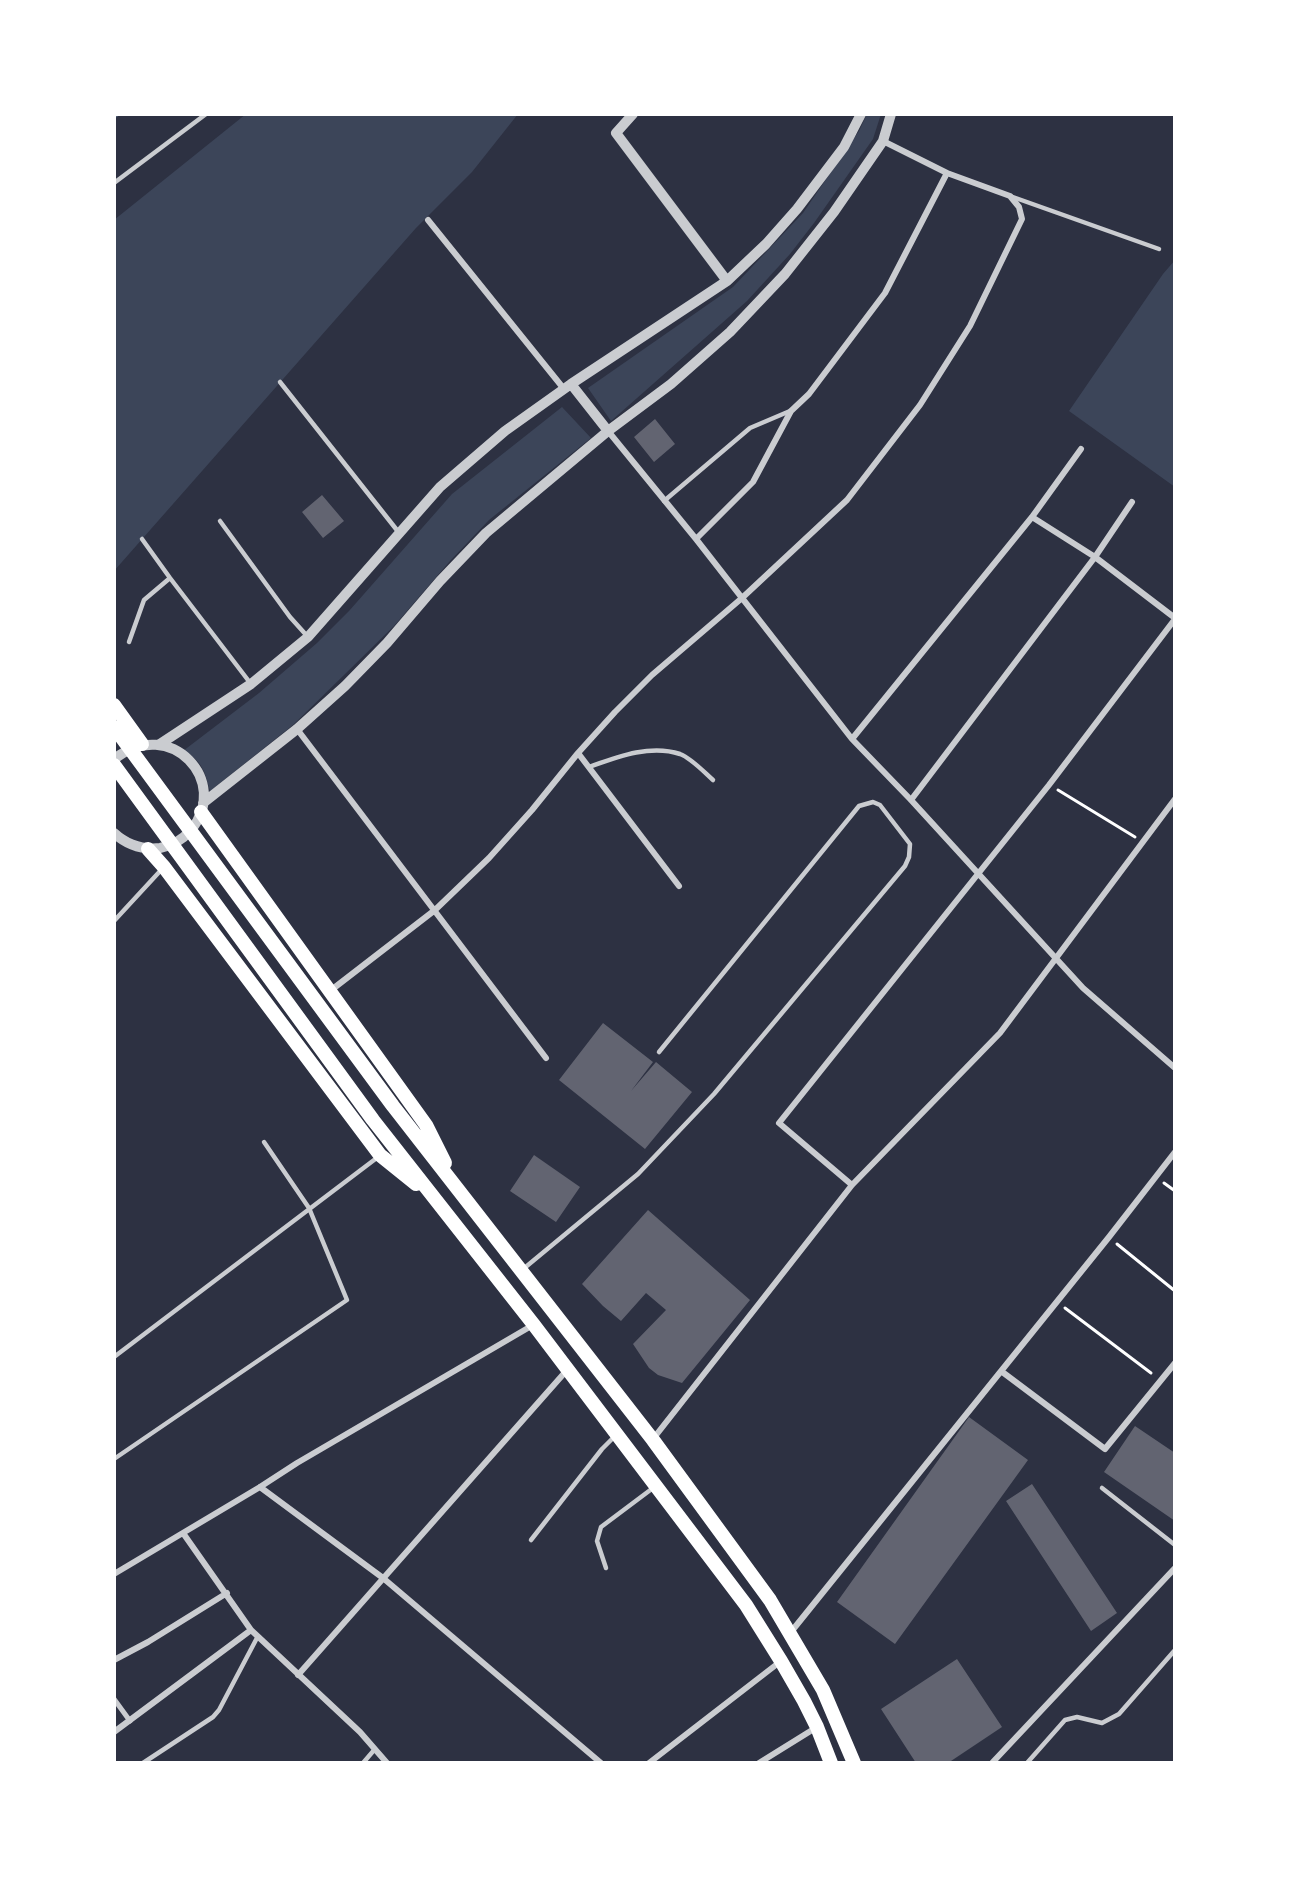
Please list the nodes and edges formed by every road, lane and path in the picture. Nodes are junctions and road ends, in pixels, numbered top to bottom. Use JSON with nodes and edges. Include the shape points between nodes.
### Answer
{"nodes":[{"id":1,"x":206,"y":114,"type":"edge"},
{"id":2,"x":633,"y":114,"type":"edge"},
{"id":3,"x":861,"y":114,"type":"edge"},
{"id":4,"x":891,"y":114,"type":"edge"},
{"id":5,"x":883,"y":141,"type":"junction"},
{"id":6,"x":947,"y":173,"type":"junction"},
{"id":7,"x":114,"y":183,"type":"edge"},
{"id":8,"x":1010,"y":196,"type":"junction"},
{"id":9,"x":428,"y":220,"type":"dead end"},
{"id":10,"x":1159,"y":249,"type":"dead end"},
{"id":11,"x":728,"y":281,"type":"junction"},
{"id":12,"x":280,"y":382,"type":"dead end"},
{"id":13,"x":568,"y":387,"type":"junction"},
{"id":14,"x":791,"y":411,"type":"junction"},
{"id":15,"x":608,"y":431,"type":"junction"},
{"id":16,"x":1081,"y":449,"type":"dead end"},
{"id":17,"x":664,"y":501,"type":"junction"},
{"id":18,"x":1132,"y":502,"type":"dead end"},
{"id":19,"x":1032,"y":517,"type":"junction"},
{"id":20,"x":220,"y":521,"type":"dead end"},
{"id":21,"x":400,"y":534,"type":"junction"},
{"id":22,"x":142,"y":539,"type":"dead end"},
{"id":23,"x":696,"y":539,"type":"junction"},
{"id":24,"x":1095,"y":557,"type":"junction"},
{"id":25,"x":170,"y":578,"type":"junction"},
{"id":26,"x":742,"y":598,"type":"junction"},
{"id":27,"x":1175,"y":619,"type":"edge"},
{"id":28,"x":308,"y":636,"type":"junction"},
{"id":29,"x":129,"y":642,"type":"dead end"},
{"id":30,"x":251,"y":684,"type":"junction"},
{"id":31,"x":114,"y":705,"type":"edge"},
{"id":32,"x":114,"y":727,"type":"edge"},
{"id":33,"x":297,"y":729,"type":"junction"},
{"id":34,"x":852,"y":739,"type":"junction"},
{"id":35,"x":142,"y":744,"type":"junction"},
{"id":36,"x":160,"y":744,"type":"junction"},
{"id":37,"x":578,"y":753,"type":"junction"},
{"id":38,"x":114,"y":759,"type":"edge"},
{"id":39,"x":114,"y":765,"type":"edge"},
{"id":40,"x":589,"y":767,"type":"junction"},
{"id":41,"x":713,"y":780,"type":"dead end"},
{"id":42,"x":1049,"y":784,"type":"junction"},
{"id":43,"x":1175,"y":799,"type":"edge"},
{"id":44,"x":911,"y":800,"type":"junction"},
{"id":45,"x":202,"y":808,"type":"junction"},
{"id":46,"x":114,"y":833,"type":"edge"},
{"id":47,"x":1142,"y":841,"type":"junction"},
{"id":48,"x":148,"y":849,"type":"junction"},
{"id":49,"x":164,"y":867,"type":"junction"},
{"id":50,"x":977,"y":873,"type":"junction"},
{"id":51,"x":679,"y":886,"type":"dead end"},
{"id":52,"x":435,"y":910,"type":"junction"},
{"id":53,"x":114,"y":921,"type":"edge"},
{"id":54,"x":1056,"y":960,"type":"junction"},
{"id":55,"x":329,"y":992,"type":"junction"},
{"id":56,"x":659,"y":1052,"type":"dead end"},
{"id":57,"x":546,"y":1058,"type":"dead end"},
{"id":58,"x":1175,"y":1068,"type":"edge"},
{"id":59,"x":264,"y":1142,"type":"dead end"},
{"id":60,"x":1175,"y":1152,"type":"edge"},
{"id":61,"x":380,"y":1155,"type":"junction"},
{"id":62,"x":454,"y":1184,"type":"junction"},
{"id":63,"x":852,"y":1185,"type":"junction"},
{"id":64,"x":435,"y":1199,"type":"junction"},
{"id":65,"x":309,"y":1208,"type":"junction"},
{"id":66,"x":1109,"y":1238,"type":"junction"},
{"id":67,"x":522,"y":1270,"type":"junction"},
{"id":68,"x":1175,"y":1291,"type":"edge"},
{"id":69,"x":1057,"y":1302,"type":"junction"},
{"id":70,"x":534,"y":1325,"type":"junction"},
{"id":71,"x":114,"y":1357,"type":"edge"},
{"id":72,"x":1175,"y":1363,"type":"edge"},
{"id":73,"x":568,"y":1370,"type":"junction"},
{"id":74,"x":1000,"y":1371,"type":"junction"},
{"id":75,"x":1161,"y":1380,"type":"junction"},
{"id":76,"x":617,"y":1434,"type":"junction"},
{"id":77,"x":653,"y":1440,"type":"junction"},
{"id":78,"x":114,"y":1460,"type":"edge"},
{"id":79,"x":656,"y":1486,"type":"junction"},
{"id":80,"x":260,"y":1487,"type":"junction"},
{"id":81,"x":1102,"y":1488,"type":"dead end"},
{"id":82,"x":183,"y":1533,"type":"junction"},
{"id":83,"x":531,"y":1540,"type":"dead end"},
{"id":84,"x":1175,"y":1545,"type":"edge"},
{"id":85,"x":606,"y":1568,"type":"dead end"},
{"id":86,"x":1175,"y":1568,"type":"edge"},
{"id":87,"x":114,"y":1574,"type":"edge"},
{"id":88,"x":383,"y":1578,"type":"junction"},
{"id":89,"x":227,"y":1593,"type":"junction"},
{"id":90,"x":252,"y":1630,"type":"junction"},
{"id":91,"x":790,"y":1633,"type":"junction"},
{"id":92,"x":258,"y":1636,"type":"junction"},
{"id":93,"x":1175,"y":1650,"type":"edge"},
{"id":94,"x":114,"y":1660,"type":"edge"},
{"id":95,"x":781,"y":1660,"type":"junction"},
{"id":96,"x":298,"y":1675,"type":"junction"},
{"id":97,"x":114,"y":1699,"type":"edge"},
{"id":98,"x":130,"y":1721,"type":"junction"},
{"id":99,"x":818,"y":1727,"type":"junction"},
{"id":100,"x":114,"y":1732,"type":"edge"},
{"id":101,"x":376,"y":1748,"type":"junction"},
{"id":102,"x":143,"y":1763,"type":"edge"},
{"id":103,"x":363,"y":1763,"type":"edge"},
{"id":104,"x":387,"y":1763,"type":"edge"},
{"id":105,"x":601,"y":1763,"type":"edge"},
{"id":106,"x":649,"y":1763,"type":"edge"},
{"id":107,"x":759,"y":1763,"type":"edge"},
{"id":108,"x":831,"y":1763,"type":"edge"},
{"id":109,"x":854,"y":1763,"type":"edge"},
{"id":110,"x":992,"y":1763,"type":"edge"},
{"id":111,"x":1027,"y":1763,"type":"edge"}],
"edges":[{"from":1,"to":7,"type":"lane"},
{"from":2,"to":11,"type":"street","via":[[616,133]]},
{"from":3,"to":11,"type":"street","via":[[844,147],[797,209]]},
{"from":4,"to":5,"type":"street"},
{"from":5,"to":6,"type":"street"},
{"from":5,"to":15,"type":"street","via":[[827,221],[730,332],[671,384]]},
{"from":6,"to":8,"type":"street"},
{"from":6,"to":14,"type":"street","via":[[885,293],[809,394]]},
{"from":8,"to":10,"type":"lane"},
{"from":8,"to":26,"type":"street","via":[[1022,219],[970,326],[920,405],[847,500]]},
{"from":9,"to":13,"type":"street"},
{"from":11,"to":13,"type":"street"},
{"from":12,"to":21,"type":"lane"},
{"from":13,"to":15,"type":"street"},
{"from":13,"to":21,"type":"street","via":[[505,431],[456,473]]},
{"from":14,"to":17,"type":"lane","via":[[750,428]]},
{"from":14,"to":23,"type":"street","via":[[753,482]]},
{"from":15,"to":17,"type":"street"},
{"from":15,"to":33,"type":"street","via":[[486,533],[387,643]]},
{"from":16,"to":19,"type":"street"},
{"from":17,"to":23,"type":"street"},
{"from":18,"to":24,"type":"street"},
{"from":19,"to":24,"type":"street"},
{"from":19,"to":34,"type":"street"},
{"from":20,"to":28,"type":"lane"},
{"from":21,"to":28,"type":"street"},
{"from":22,"to":25,"type":"lane"},
{"from":23,"to":26,"type":"street"},
{"from":24,"to":27,"type":"street"},
{"from":24,"to":44,"type":"street"},
{"from":25,"to":29,"type":"lane","via":[[144,600]]},
{"from":25,"to":30,"type":"lane"},
{"from":26,"to":34,"type":"street"},
{"from":26,"to":37,"type":"street","via":[[652,675]]},
{"from":27,"to":42,"type":"street"},
{"from":28,"to":30,"type":"street"},
{"from":30,"to":36,"type":"street"},
{"from":31,"to":35,"type":"main road"},
{"from":32,"to":62,"type":"main road"},
{"from":33,"to":45,"type":"street"},
{"from":33,"to":52,"type":"street"},
{"from":34,"to":44,"type":"street"},
{"from":35,"to":36,"type":"street"},
{"from":35,"to":38,"type":"street"},
{"from":36,"to":45,"type":"street","via":[[188,758],[198,771],[203,786]]},
{"from":37,"to":40,"type":"street"},
{"from":37,"to":52,"type":"street","via":[[489,858]]},
{"from":39,"to":64,"type":"main road"},
{"from":40,"to":41,"type":"lane","via":[[628,753],[660,751],[681,754]]},
{"from":40,"to":51,"type":"street"},
{"from":42,"to":47,"type":"path"},
{"from":42,"to":50,"type":"street"},
{"from":43,"to":47,"type":"street"},
{"from":44,"to":50,"type":"street"},
{"from":45,"to":48,"type":"street","via":[[187,835],[163,848]]},
{"from":45,"to":55,"type":"main road"},
{"from":46,"to":48,"type":"street","via":[[134,846]]},
{"from":47,"to":54,"type":"street"},
{"from":48,"to":49,"type":"main road"},
{"from":49,"to":53,"type":"lane"},
{"from":49,"to":61,"type":"main road"},
{"from":50,"to":54,"type":"street"},
{"from":50,"to":63,"type":"street","via":[[779,1123]]},
{"from":52,"to":55,"type":"street"},
{"from":52,"to":57,"type":"street"},
{"from":54,"to":58,"type":"street"},
{"from":54,"to":63,"type":"street","via":[[1000,1033]]},
{"from":55,"to":62,"type":"main road","via":[[426,1125]]},
{"from":56,"to":67,"type":"lane","via":[[858,806],[873,801],[880,804],[910,844],[905,866],[714,1094],[638,1173]]},
{"from":59,"to":65,"type":"lane"},
{"from":60,"to":66,"type":"street"},
{"from":61,"to":64,"type":"main road"},
{"from":61,"to":65,"type":"lane"},
{"from":62,"to":67,"type":"main road"},
{"from":63,"to":77,"type":"street"},
{"from":64,"to":70,"type":"main road"},
{"from":65,"to":71,"type":"lane"},
{"from":65,"to":78,"type":"lane","via":[[347,1300]]},
{"from":66,"to":68,"type":"path"},
{"from":66,"to":69,"type":"street"},
{"from":67,"to":77,"type":"main road"},
{"from":69,"to":74,"type":"street"},
{"from":69,"to":75,"type":"path"},
{"from":70,"to":73,"type":"main road"},
{"from":70,"to":80,"type":"street"},
{"from":72,"to":75,"type":"street"},
{"from":73,"to":76,"type":"main road"},
{"from":73,"to":88,"type":"street"},
{"from":74,"to":75,"type":"street","via":[[1105,1449]]},
{"from":74,"to":91,"type":"street"},
{"from":76,"to":79,"type":"main road"},
{"from":76,"to":83,"type":"lane"},
{"from":77,"to":91,"type":"main road"},
{"from":79,"to":85,"type":"lane","via":[[601,1527],[597,1541]]},
{"from":79,"to":95,"type":"main road","via":[[746,1605]]},
{"from":80,"to":82,"type":"street"},
{"from":80,"to":88,"type":"street"},
{"from":81,"to":84,"type":"lane"},
{"from":82,"to":87,"type":"street"},
{"from":82,"to":89,"type":"street"},
{"from":86,"to":110,"type":"street"},
{"from":88,"to":96,"type":"street"},
{"from":88,"to":105,"type":"street"},
{"from":89,"to":90,"type":"street"},
{"from":89,"to":94,"type":"street"},
{"from":90,"to":92,"type":"street"},
{"from":90,"to":98,"type":"street"},
{"from":91,"to":109,"type":"main road","via":[[823,1690]]},
{"from":92,"to":96,"type":"street"},
{"from":92,"to":102,"type":"lane","via":[[213,1717]]},
{"from":93,"to":111,"type":"lane","via":[[1119,1714],[1102,1724],[1077,1717],[1065,1720]]},
{"from":95,"to":99,"type":"main road"},
{"from":95,"to":106,"type":"street"},
{"from":96,"to":101,"type":"street"},
{"from":97,"to":98,"type":"street"},
{"from":98,"to":100,"type":"street"},
{"from":99,"to":107,"type":"street"},
{"from":99,"to":108,"type":"main road"},
{"from":101,"to":103,"type":"lane"},
{"from":101,"to":104,"type":"street"}]}
